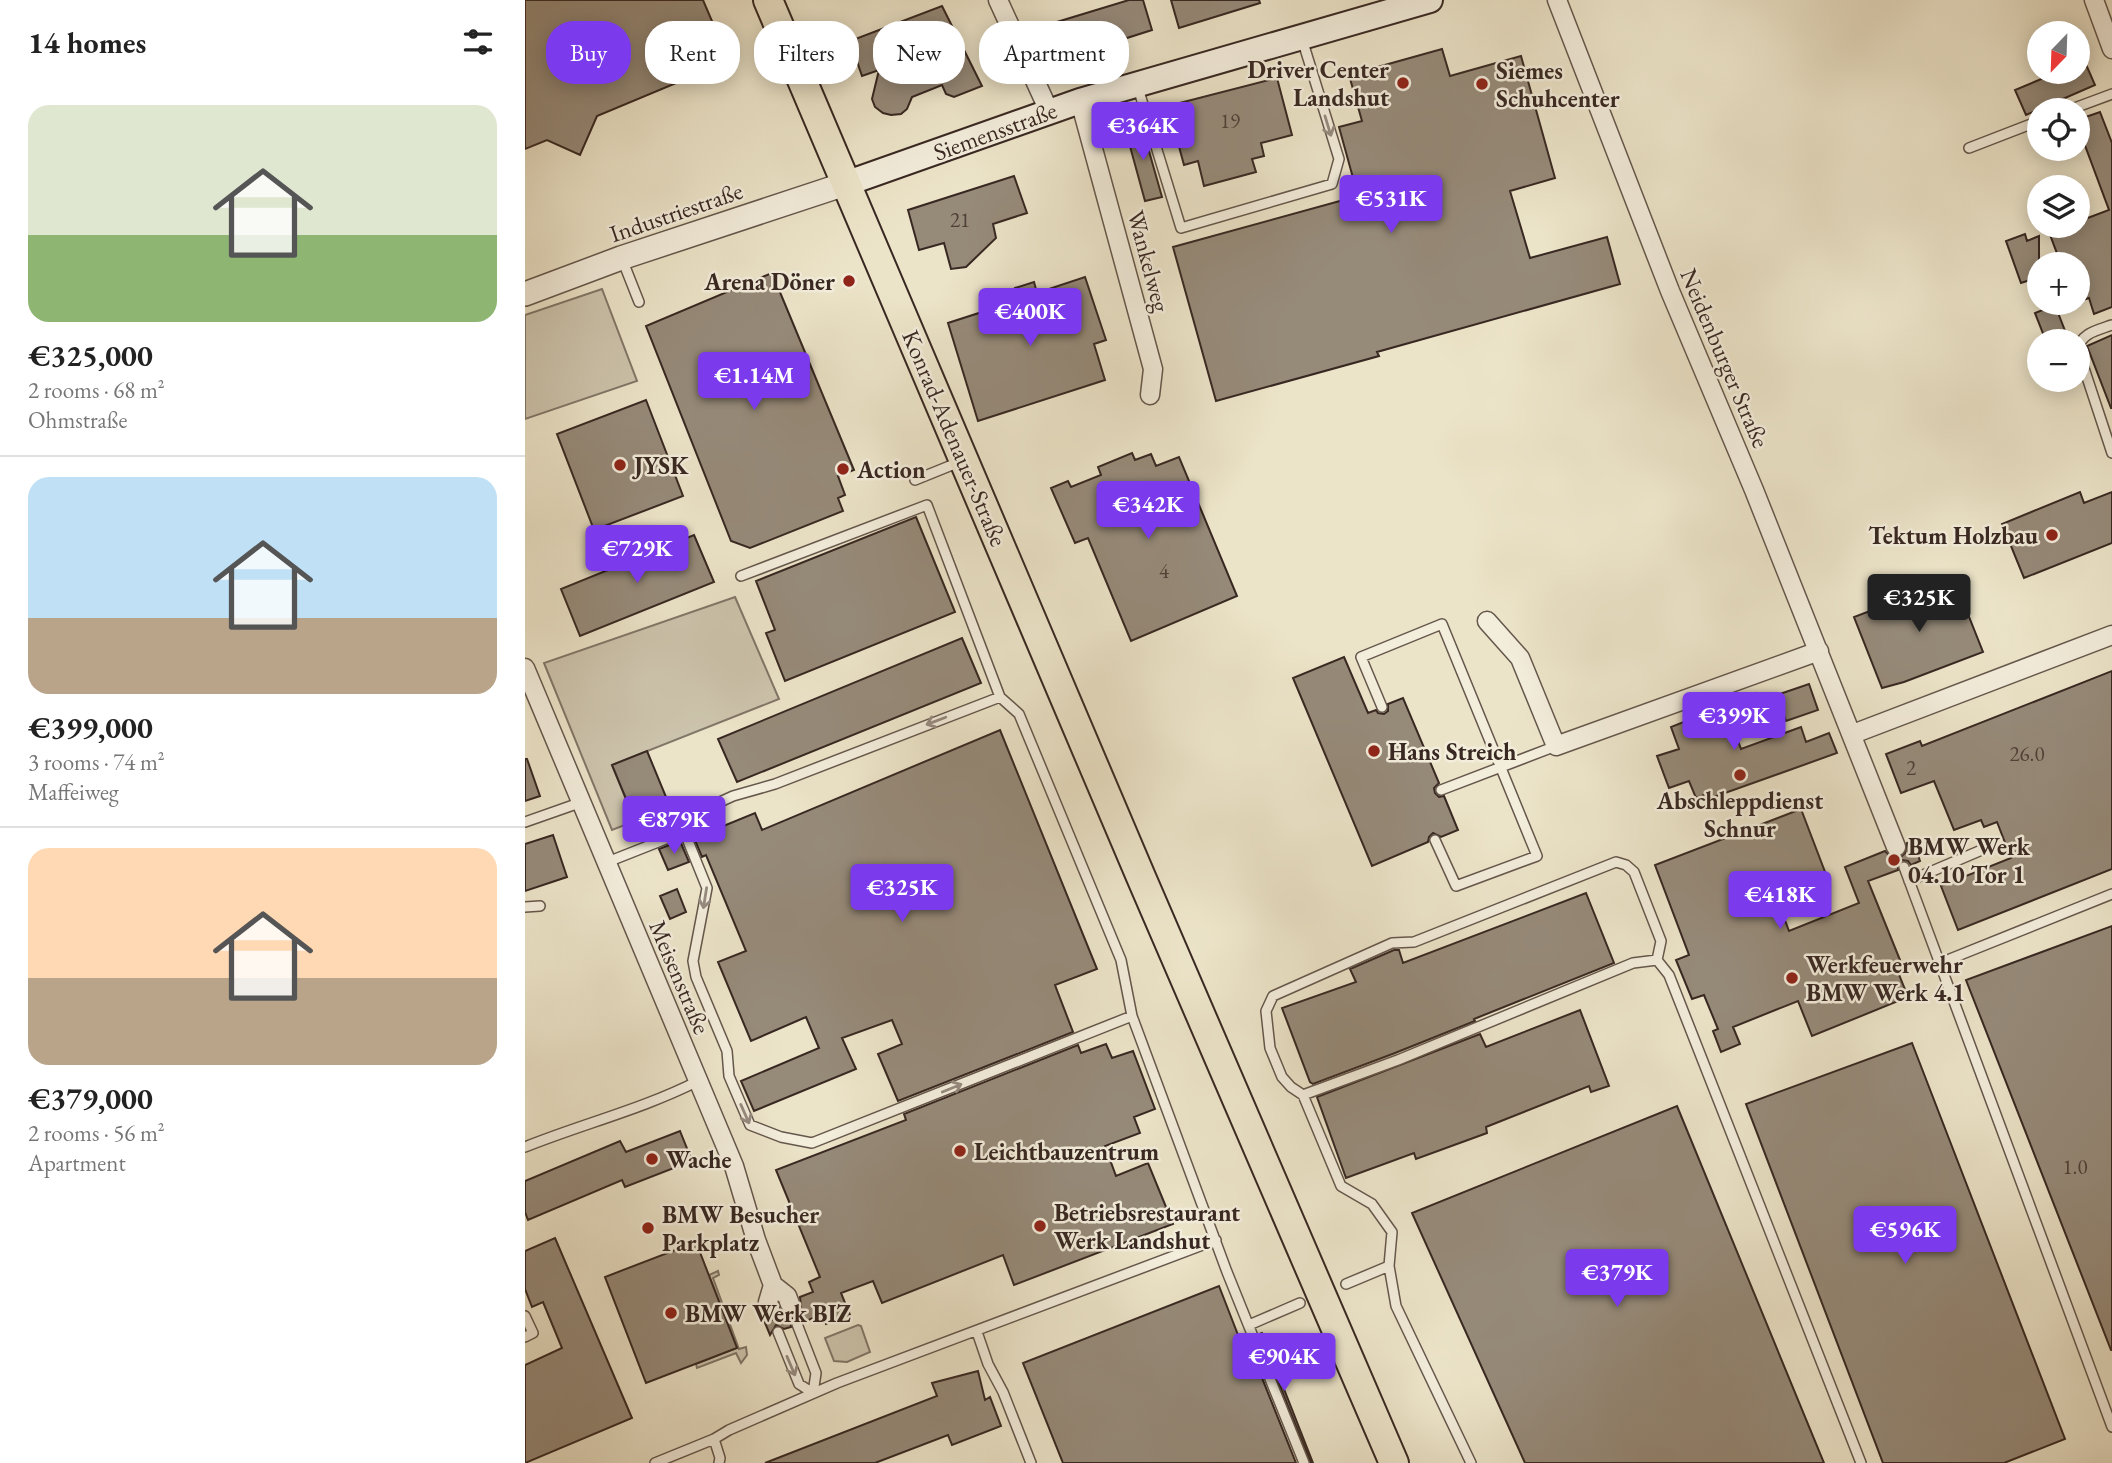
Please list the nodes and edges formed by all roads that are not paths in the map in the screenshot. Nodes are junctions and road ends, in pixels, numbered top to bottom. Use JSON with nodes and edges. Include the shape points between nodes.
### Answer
{"nodes":[{"id":1,"x":768,"y":0,"type":"edge"},
{"id":2,"x":998,"y":0,"type":"edge"},
{"id":3,"x":1557,"y":0,"type":"edge"},
{"id":4,"x":2094,"y":0,"type":"edge"},
{"id":5,"x":1425,"y":1,"type":"edge"},
{"id":6,"x":1301,"y":37,"type":"junction"},
{"id":7,"x":2112,"y":49,"type":"edge"},
{"id":8,"x":1136,"y":84,"type":"junction"},
{"id":9,"x":2112,"y":94,"type":"edge"},
{"id":10,"x":1080,"y":101,"type":"junction"},
{"id":11,"x":2090,"y":102,"type":"edge"},
{"id":12,"x":1049,"y":111,"type":"junction"},
{"id":13,"x":2027,"y":126,"type":"edge"},
{"id":14,"x":1969,"y":148,"type":"dead end"},
{"id":15,"x":845,"y":184,"type":"junction"},
{"id":16,"x":621,"y":258,"type":"junction"},
{"id":17,"x":525,"y":294,"type":"edge"},
{"id":18,"x":639,"y":302,"type":"dead end"},
{"id":19,"x":2112,"y":325,"type":"edge"},
{"id":20,"x":1150,"y":395,"type":"dead end"},
{"id":21,"x":2112,"y":453,"type":"edge"},
{"id":22,"x":964,"y":460,"type":"junction"},
{"id":23,"x":915,"y":480,"type":"dead end"},
{"id":24,"x":741,"y":576,"type":"dead end"},
{"id":25,"x":1487,"y":621,"type":"dead end"},
{"id":26,"x":2112,"y":635,"type":"edge"},
{"id":27,"x":1819,"y":651,"type":"junction"},
{"id":28,"x":527,"y":679,"type":"edge"},
{"id":29,"x":1000,"y":697,"type":"junction"},
{"id":30,"x":1382,"y":707,"type":"dead end"},
{"id":31,"x":1853,"y":734,"type":"junction"},
{"id":32,"x":1556,"y":746,"type":"junction"},
{"id":33,"x":1501,"y":768,"type":"junction"},
{"id":34,"x":1441,"y":790,"type":"dead end"},
{"id":35,"x":582,"y":802,"type":"junction"},
{"id":36,"x":525,"y":822,"type":"edge"},
{"id":37,"x":687,"y":831,"type":"junction"},
{"id":38,"x":1435,"y":840,"type":"dead end"},
{"id":39,"x":1991,"y":846,"type":"dead end"},
{"id":40,"x":1896,"y":847,"type":"dead end"},
{"id":41,"x":605,"y":863,"type":"junction"},
{"id":42,"x":1904,"y":867,"type":"dead end"},
{"id":43,"x":1909,"y":881,"type":"junction"},
{"id":44,"x":2112,"y":894,"type":"edge"},
{"id":45,"x":540,"y":906,"type":"dead end"},
{"id":46,"x":525,"y":907,"type":"edge"},
{"id":47,"x":1657,"y":960,"type":"junction"},
{"id":48,"x":1940,"y":963,"type":"junction"},
{"id":49,"x":1132,"y":1016,"type":"junction"},
{"id":50,"x":698,"y":1081,"type":"junction"},
{"id":51,"x":1303,"y":1095,"type":"junction"},
{"id":52,"x":525,"y":1147,"type":"edge"},
{"id":53,"x":1216,"y":1240,"type":"junction"},
{"id":54,"x":1389,"y":1266,"type":"junction"},
{"id":55,"x":1346,"y":1284,"type":"dead end"},
{"id":56,"x":773,"y":1285,"type":"junction"},
{"id":57,"x":1300,"y":1303,"type":"dead end"},
{"id":58,"x":790,"y":1304,"type":"dead end"},
{"id":59,"x":770,"y":1309,"type":"dead end"},
{"id":60,"x":525,"y":1316,"type":"edge"},
{"id":61,"x":797,"y":1324,"type":"dead end"},
{"id":62,"x":1249,"y":1325,"type":"junction"},
{"id":63,"x":778,"y":1332,"type":"dead end"},
{"id":64,"x":977,"y":1332,"type":"junction"},
{"id":65,"x":525,"y":1337,"type":"edge"},
{"id":66,"x":813,"y":1393,"type":"junction"},
{"id":67,"x":2112,"y":1427,"type":"edge"},
{"id":68,"x":714,"y":1439,"type":"junction"},
{"id":69,"x":655,"y":1463,"type":"edge"},
{"id":70,"x":719,"y":1463,"type":"edge"},
{"id":71,"x":1031,"y":1463,"type":"edge"},
{"id":72,"x":1304,"y":1463,"type":"edge"},
{"id":73,"x":1394,"y":1463,"type":"edge"},
{"id":74,"x":1471,"y":1463,"type":"edge"},
{"id":75,"x":1861,"y":1463,"type":"edge"}],
"edges":[{"from":1,"to":15,"type":"main road","name":"Konrad-Adenauer-Straße"},
{"from":2,"to":12,"type":"street"},
{"from":3,"to":27,"type":"street","name":"Neidenburger Straße","via":[[1670,291]]},
{"from":4,"to":7,"type":"street"},
{"from":5,"to":6,"type":"main road","name":"Siemensstraße"},
{"from":6,"to":8,"type":"main road","name":"Siemensstraße"},
{"from":6,"to":8,"type":"lane","one_way":true,"via":[[1339,159],[1332,184],[1181,228]]},
{"from":8,"to":10,"type":"main road","name":"Siemensstraße"},
{"from":9,"to":11,"type":"lane"},
{"from":10,"to":12,"type":"main road","name":"Siemensstraße"},
{"from":10,"to":20,"type":"street","name":"Wankelweg","via":[[1153,369]]},
{"from":12,"to":15,"type":"main road","name":"Siemensstraße"},
{"from":13,"to":14,"type":"lane"},
{"from":15,"to":16,"type":"street","name":"Industriestraße"},
{"from":15,"to":22,"type":"main road","name":"Konrad-Adenauer-Straße"},
{"from":16,"to":17,"type":"street","name":"Industriestraße"},
{"from":16,"to":18,"type":"lane"},
{"from":19,"to":21,"type":"lane","via":[[2084,336],[2078,350]]},
{"from":22,"to":23,"type":"lane"},
{"from":22,"to":73,"type":"main road","name":"Konrad-Adenauer-Straße"},
{"from":24,"to":29,"type":"lane","via":[[927,505]]},
{"from":25,"to":32,"type":"street","via":[[1520,658]]},
{"from":26,"to":31,"type":"street"},
{"from":27,"to":31,"type":"street","name":"Neidenburger Straße"},
{"from":27,"to":32,"type":"street"},
{"from":28,"to":35,"type":"street","name":"Meisenstraße"},
{"from":29,"to":37,"type":"lane","one_way":true,"via":[[733,796],[696,813]]},
{"from":29,"to":49,"type":"lane","via":[[1019,714],[1121,960]]},
{"from":30,"to":33,"type":"lane","via":[[1361,657],[1442,624]]},
{"from":31,"to":40,"type":"street","name":"Neidenburger Straße"},
{"from":32,"to":33,"type":"lane"},
{"from":33,"to":34,"type":"lane"},
{"from":33,"to":38,"type":"lane","via":[[1537,856],[1456,886]]},
{"from":35,"to":36,"type":"lane"},
{"from":35,"to":41,"type":"street","name":"Meisenstraße"},
{"from":37,"to":41,"type":"lane"},
{"from":37,"to":49,"type":"lane","one_way":true,"via":[[708,888],[693,961],[696,978],[727,1051],[729,1076],[750,1125],[812,1143]]},
{"from":39,"to":43,"type":"lane"},
{"from":41,"to":50,"type":"street","name":"Meisenstraße"},
{"from":42,"to":43,"type":"lane"},
{"from":43,"to":48,"type":"lane"},
{"from":44,"to":48,"type":"lane"},
{"from":45,"to":46,"type":"lane"},
{"from":47,"to":51,"type":"lane","via":[[1633,963]]},
{"from":47,"to":51,"type":"lane","via":[[1661,941],[1634,872],[1616,862],[1414,942],[1392,943],[1273,996],[1266,1011],[1269,1048],[1282,1077]]},
{"from":47,"to":75,"type":"lane","via":[[1669,975]]},
{"from":48,"to":67,"type":"lane"},
{"from":49,"to":53,"type":"lane"},
{"from":50,"to":52,"type":"lane","via":[[665,1098]]},
{"from":50,"to":56,"type":"street","name":"Meisenstraße","via":[[734,1166]]},
{"from":51,"to":54,"type":"lane","via":[[1341,1186],[1372,1204],[1392,1232]]},
{"from":53,"to":62,"type":"lane"},
{"from":53,"to":64,"type":"lane"},
{"from":54,"to":55,"type":"lane"},
{"from":54,"to":74,"type":"lane","via":[[1396,1306]]},
{"from":56,"to":58,"type":"street"},
{"from":56,"to":59,"type":"street","name":"Meisenstraße"},
{"from":57,"to":62,"type":"lane"},
{"from":60,"to":65,"type":"lane","via":[[533,1333]]},
{"from":61,"to":66,"type":"lane","via":[[816,1373]]},
{"from":62,"to":72,"type":"lane"},
{"from":63,"to":66,"type":"lane","one_way":true,"via":[[799,1384]]},
{"from":64,"to":66,"type":"lane"},
{"from":64,"to":71,"type":"lane"},
{"from":66,"to":68,"type":"lane"},
{"from":68,"to":69,"type":"lane"},
{"from":68,"to":70,"type":"lane"}]}
